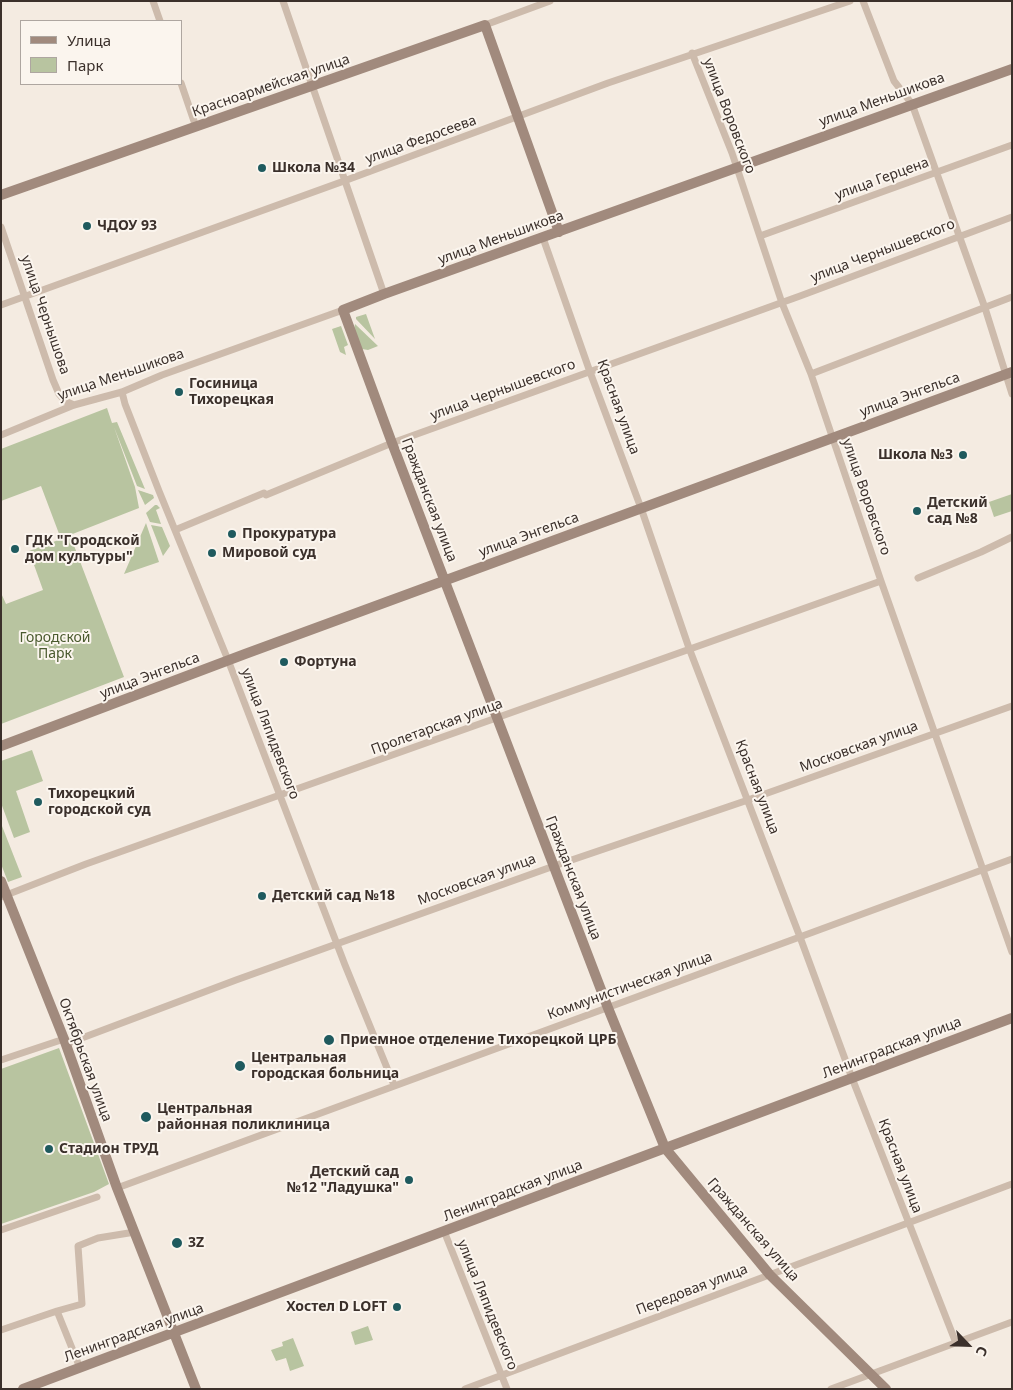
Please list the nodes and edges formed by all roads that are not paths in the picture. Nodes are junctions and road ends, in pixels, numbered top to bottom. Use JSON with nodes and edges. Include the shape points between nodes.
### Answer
{"nodes":[{"id":1,"x":153,"y":1,"type":"edge"},
{"id":2,"x":283,"y":1,"type":"edge"},
{"id":3,"x":550,"y":1,"type":"edge"},
{"id":4,"x":850,"y":1,"type":"edge"},
{"id":5,"x":863,"y":1,"type":"edge"},
{"id":6,"x":160,"y":20,"type":"edge"},
{"id":7,"x":485,"y":25,"type":"junction"},
{"id":8,"x":692,"y":53,"type":"junction"},
{"id":9,"x":1012,"y":69,"type":"edge"},
{"id":10,"x":182,"y":85,"type":"edge"},
{"id":11,"x":312,"y":87,"type":"junction"},
{"id":12,"x":912,"y":104,"type":"junction"},
{"id":13,"x":518,"y":118,"type":"junction"},
{"id":14,"x":196,"y":127,"type":"junction"},
{"id":15,"x":1012,"y":145,"type":"edge"},
{"id":16,"x":736,"y":168,"type":"junction"},
{"id":17,"x":937,"y":173,"type":"junction"},
{"id":18,"x":344,"y":181,"type":"junction"},
{"id":19,"x":1,"y":195,"type":"edge"},
{"id":20,"x":1012,"y":217,"type":"edge"},
{"id":21,"x":1,"y":227,"type":"edge"},
{"id":22,"x":558,"y":232,"type":"junction"},
{"id":23,"x":760,"y":236,"type":"junction"},
{"id":24,"x":959,"y":236,"type":"junction"},
{"id":25,"x":543,"y":238,"type":"junction"},
{"id":26,"x":384,"y":294,"type":"junction"},
{"id":27,"x":25,"y":296,"type":"junction"},
{"id":28,"x":1012,"y":297,"type":"edge"},
{"id":29,"x":782,"y":303,"type":"junction"},
{"id":30,"x":1,"y":305,"type":"edge"},
{"id":31,"x":985,"y":308,"type":"junction"},
{"id":32,"x":343,"y":310,"type":"junction"},
{"id":33,"x":590,"y":372,"type":"junction"},
{"id":34,"x":1009,"y":373,"type":"edge"},
{"id":35,"x":811,"y":374,"type":"junction"},
{"id":36,"x":122,"y":392,"type":"junction"},
{"id":37,"x":1012,"y":394,"type":"edge"},
{"id":38,"x":74,"y":405,"type":"junction"},
{"id":39,"x":1,"y":434,"type":"edge"},
{"id":40,"x":833,"y":439,"type":"junction"},
{"id":41,"x":392,"y":443,"type":"junction"},
{"id":42,"x":641,"y":508,"type":"junction"},
{"id":43,"x":175,"y":530,"type":"junction"},
{"id":44,"x":1012,"y":537,"type":"edge"},
{"id":45,"x":918,"y":578,"type":"dead end"},
{"id":46,"x":445,"y":581,"type":"junction"},
{"id":47,"x":881,"y":581,"type":"junction"},
{"id":48,"x":689,"y":648,"type":"junction"},
{"id":49,"x":228,"y":660,"type":"junction"},
{"id":50,"x":1012,"y":706,"type":"edge"},
{"id":51,"x":498,"y":719,"type":"junction"},
{"id":52,"x":935,"y":733,"type":"junction"},
{"id":53,"x":1,"y":746,"type":"edge"},
{"id":54,"x":280,"y":795,"type":"junction"},
{"id":55,"x":748,"y":800,"type":"junction"},
{"id":56,"x":1012,"y":859,"type":"edge"},
{"id":57,"x":554,"y":866,"type":"junction"},
{"id":58,"x":982,"y":869,"type":"junction"},
{"id":59,"x":1,"y":881,"type":"edge"},
{"id":60,"x":4,"y":896,"type":"edge"},
{"id":61,"x":800,"y":937,"type":"junction"},
{"id":62,"x":338,"y":944,"type":"junction"},
{"id":63,"x":1012,"y":952,"type":"edge"},
{"id":64,"x":608,"y":1008,"type":"junction"},
{"id":65,"x":1012,"y":1018,"type":"edge"},
{"id":66,"x":65,"y":1041,"type":"junction"},
{"id":67,"x":1,"y":1060,"type":"edge"},
{"id":68,"x":852,"y":1078,"type":"junction"},
{"id":69,"x":394,"y":1085,"type":"junction"},
{"id":70,"x":664,"y":1148,"type":"junction"},
{"id":71,"x":1012,"y":1184,"type":"edge"},
{"id":72,"x":117,"y":1188,"type":"junction"},
{"id":73,"x":97,"y":1197,"type":"dead end"},
{"id":74,"x":907,"y":1223,"type":"junction"},
{"id":75,"x":1,"y":1230,"type":"edge"},
{"id":76,"x":444,"y":1231,"type":"junction"},
{"id":77,"x":135,"y":1232,"type":"junction"},
{"id":78,"x":770,"y":1275,"type":"junction"},
{"id":79,"x":57,"y":1311,"type":"junction"},
{"id":80,"x":1012,"y":1322,"type":"edge"},
{"id":81,"x":1,"y":1330,"type":"edge"},
{"id":82,"x":175,"y":1333,"type":"junction"},
{"id":83,"x":956,"y":1343,"type":"junction"},
{"id":84,"x":80,"y":1368,"type":"junction"},
{"id":85,"x":871,"y":1374,"type":"junction"},
{"id":86,"x":502,"y":1375,"type":"junction"},
{"id":87,"x":23,"y":1389,"type":"edge"},
{"id":88,"x":196,"y":1389,"type":"edge"},
{"id":89,"x":465,"y":1389,"type":"edge"},
{"id":90,"x":507,"y":1389,"type":"edge"},
{"id":91,"x":831,"y":1389,"type":"edge"},
{"id":92,"x":886,"y":1389,"type":"edge"}],
"edges":[{"from":1,"to":6,"type":"street"},
{"from":2,"to":11,"type":"street"},
{"from":3,"to":7,"type":"street","name":"Красноармейская улица"},
{"from":4,"to":8,"type":"street","name":"улица Федосеева"},
{"from":5,"to":12,"type":"street","via":[[894,81]]},
{"from":7,"to":11,"type":"main road","name":"Красноармейская улица"},
{"from":7,"to":13,"type":"main road"},
{"from":8,"to":13,"type":"street","name":"улица Федосеева"},
{"from":8,"to":16,"type":"street","name":"улица Воровского"},
{"from":9,"to":12,"type":"main road","name":"улица Меньшикова"},
{"from":10,"to":14,"type":"street"},
{"from":11,"to":14,"type":"main road","name":"Красноармейская улица"},
{"from":11,"to":18,"type":"street"},
{"from":12,"to":16,"type":"main road","name":"улица Меньшикова"},
{"from":12,"to":17,"type":"street"},
{"from":13,"to":18,"type":"street","name":"улица Федосеева"},
{"from":13,"to":22,"type":"main road"},
{"from":14,"to":19,"type":"main road","name":"Красноармейская улица"},
{"from":15,"to":17,"type":"street","name":"улица Герцена"},
{"from":16,"to":22,"type":"main road","name":"улица Меньшикова"},
{"from":16,"to":23,"type":"street","name":"улица Воровского"},
{"from":17,"to":23,"type":"street","name":"улица Герцена"},
{"from":17,"to":24,"type":"street"},
{"from":18,"to":26,"type":"street"},
{"from":18,"to":27,"type":"street","name":"улица Федосеева"},
{"from":20,"to":24,"type":"street","name":"улица Чернышевского"},
{"from":21,"to":27,"type":"street","name":"улица Чернышова"},
{"from":22,"to":25,"type":"main road","name":"улица Меньшикова"},
{"from":23,"to":29,"type":"street","name":"улица Воровского"},
{"from":24,"to":29,"type":"street","name":"улица Чернышевского"},
{"from":24,"to":31,"type":"street"},
{"from":25,"to":26,"type":"main road","name":"улица Меньшикова"},
{"from":25,"to":33,"type":"street","name":"Красная улица"},
{"from":26,"to":32,"type":"main road","name":"улица Меньшикова"},
{"from":27,"to":30,"type":"street","name":"улица Федосеева"},
{"from":27,"to":38,"type":"street","name":"улица Чернышова","via":[[59,394]]},
{"from":28,"to":31,"type":"street"},
{"from":29,"to":33,"type":"street","name":"улица Чернышевского"},
{"from":29,"to":35,"type":"street","name":"улица Воровского"},
{"from":31,"to":34,"type":"street"},
{"from":31,"to":35,"type":"street"},
{"from":32,"to":36,"type":"street","name":"улица Меньшикова"},
{"from":32,"to":41,"type":"main road","name":"Гражданская улица"},
{"from":33,"to":41,"type":"street","name":"улица Чернышевского"},
{"from":33,"to":42,"type":"street","name":"Красная улица"},
{"from":34,"to":37,"type":"street"},
{"from":34,"to":40,"type":"main road","name":"улица Энгельса"},
{"from":35,"to":40,"type":"street","name":"улица Воровского"},
{"from":36,"to":38,"type":"street","name":"улица Меньшикова"},
{"from":36,"to":43,"type":"street","name":"улица Ляпидевского"},
{"from":38,"to":39,"type":"street","name":"улица Меньшикова"},
{"from":40,"to":42,"type":"main road","name":"улица Энгельса"},
{"from":40,"to":47,"type":"street","name":"улица Воровского"},
{"from":41,"to":43,"type":"street","name":"улица Чернышевского"},
{"from":41,"to":46,"type":"main road","name":"Гражданская улица"},
{"from":42,"to":46,"type":"main road","name":"улица Энгельса"},
{"from":42,"to":48,"type":"street","name":"Красная улица"},
{"from":43,"to":49,"type":"street","name":"улица Ляпидевского"},
{"from":44,"to":45,"type":"street"},
{"from":46,"to":49,"type":"main road","name":"улица Энгельса"},
{"from":46,"to":51,"type":"main road","name":"Гражданская улица"},
{"from":47,"to":48,"type":"street","name":"Пролетарская улица"},
{"from":47,"to":52,"type":"street","name":"улица Воровского"},
{"from":48,"to":51,"type":"street","name":"Пролетарская улица"},
{"from":48,"to":55,"type":"street","name":"Красная улица"},
{"from":49,"to":53,"type":"main road","name":"улица Энгельса"},
{"from":49,"to":54,"type":"street","name":"улица Ляпидевского"},
{"from":50,"to":52,"type":"street","name":"Московская улица"},
{"from":51,"to":54,"type":"street","name":"Пролетарская улица"},
{"from":51,"to":57,"type":"main road","name":"Гражданская улица"},
{"from":52,"to":55,"type":"street","name":"Московская улица"},
{"from":52,"to":58,"type":"street","name":"улица Воровского"},
{"from":54,"to":60,"type":"street","name":"Пролетарская улица"},
{"from":54,"to":62,"type":"street","name":"улица Ляпидевского"},
{"from":55,"to":57,"type":"street","name":"Московская улица"},
{"from":55,"to":61,"type":"street","name":"Красная улица"},
{"from":56,"to":58,"type":"street","name":"Коммунистическая улица"},
{"from":57,"to":62,"type":"street","name":"Московская улица"},
{"from":57,"to":64,"type":"main road","name":"Гражданская улица"},
{"from":58,"to":61,"type":"street","name":"Коммунистическая улица"},
{"from":58,"to":63,"type":"street","name":"улица Воровского"},
{"from":59,"to":60,"type":"main road","name":"Октябрьская улица"},
{"from":60,"to":66,"type":"main road","name":"Октябрьская улица"},
{"from":61,"to":64,"type":"street","name":"Коммунистическая улица"},
{"from":61,"to":68,"type":"street","name":"Красная улица"},
{"from":62,"to":66,"type":"street","name":"Московская улица"},
{"from":62,"to":69,"type":"street","name":"улица Ляпидевского"},
{"from":64,"to":69,"type":"street","name":"Коммунистическая улица"},
{"from":64,"to":70,"type":"main road","name":"Гражданская улица"},
{"from":65,"to":68,"type":"main road","name":"Ленинградская улица"},
{"from":66,"to":67,"type":"street","name":"Московская улица"},
{"from":66,"to":72,"type":"main road","name":"Октябрьская улица"},
{"from":68,"to":70,"type":"main road","name":"Ленинградская улица"},
{"from":68,"to":74,"type":"street","name":"Красная улица"},
{"from":69,"to":72,"type":"street","name":"Коммунистическая улица"},
{"from":70,"to":76,"type":"main road","name":"Ленинградская улица"},
{"from":70,"to":78,"type":"main road","name":"Гражданская улица"},
{"from":71,"to":74,"type":"street","name":"Передовая улица"},
{"from":72,"to":77,"type":"main road","name":"Октябрьская улица"},
{"from":73,"to":75,"type":"street"},
{"from":74,"to":78,"type":"street","name":"Передовая улица"},
{"from":74,"to":83,"type":"street","name":"Красная улица"},
{"from":76,"to":82,"type":"main road","name":"Ленинградская улица"},
{"from":76,"to":86,"type":"street","name":"улица Ляпидевского"},
{"from":77,"to":79,"type":"street","via":[[98,1238],[78,1246],[82,1304]]},
{"from":77,"to":82,"type":"main road","name":"Октябрьская улица"},
{"from":78,"to":85,"type":"main road","name":"Гражданская улица"},
{"from":78,"to":86,"type":"street","name":"Передовая улица"},
{"from":79,"to":81,"type":"street"},
{"from":79,"to":84,"type":"street"},
{"from":80,"to":83,"type":"street"},
{"from":82,"to":84,"type":"main road","name":"Ленинградская улица"},
{"from":82,"to":88,"type":"main road","name":"Октябрьская улица"},
{"from":83,"to":85,"type":"street"},
{"from":84,"to":87,"type":"main road","name":"Ленинградская улица"},
{"from":85,"to":91,"type":"street"},
{"from":85,"to":92,"type":"main road","name":"Гражданская улица"},
{"from":86,"to":89,"type":"street","name":"Передовая улица"},
{"from":86,"to":90,"type":"street","name":"улица Ляпидевского"}]}
